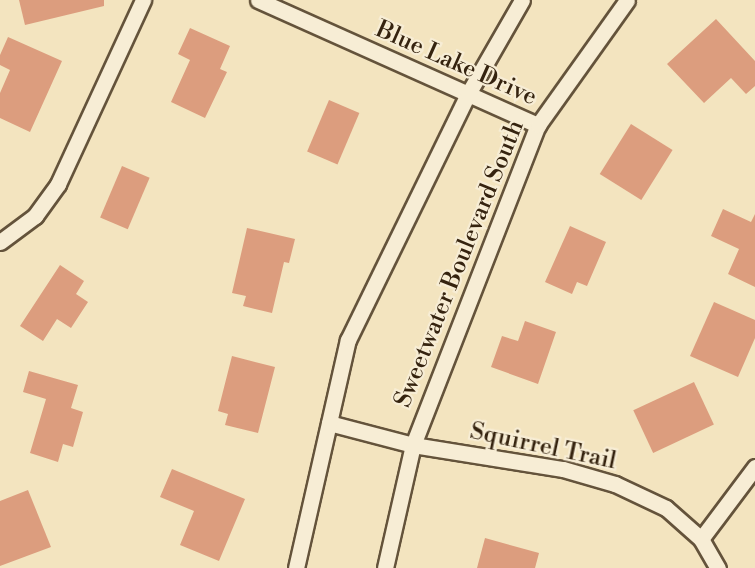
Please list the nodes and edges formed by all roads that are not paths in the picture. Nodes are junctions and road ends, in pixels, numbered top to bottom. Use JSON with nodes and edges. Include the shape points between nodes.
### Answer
{"nodes":[{"id":1,"x":143,"y":0,"type":"edge"},
{"id":2,"x":258,"y":0,"type":"edge"},
{"id":3,"x":522,"y":0,"type":"edge"},
{"id":4,"x":627,"y":0,"type":"edge"},
{"id":5,"x":468,"y":94,"type":"junction"},
{"id":6,"x":538,"y":125,"type":"junction"},
{"id":7,"x":0,"y":242,"type":"edge"},
{"id":8,"x":329,"y":423,"type":"junction"},
{"id":9,"x":413,"y":445,"type":"junction"},
{"id":10,"x":755,"y":467,"type":"edge"},
{"id":11,"x":701,"y":539,"type":"junction"},
{"id":12,"x":296,"y":568,"type":"edge"},
{"id":13,"x":385,"y":568,"type":"edge"},
{"id":14,"x":718,"y":568,"type":"edge"}],
"edges":[{"from":1,"to":7,"type":"street","via":[[58,183],[35,216]]},
{"from":2,"to":5,"type":"street","name":"Blue Lake Drive"},
{"from":3,"to":5,"type":"street"},
{"from":4,"to":6,"type":"street","name":"Sweetwater Boulevard South"},
{"from":5,"to":6,"type":"street","name":"Blue Lake Drive"},
{"from":5,"to":8,"type":"street","via":[[348,340]]},
{"from":6,"to":9,"type":"street","name":"Sweetwater Boulevard South"},
{"from":8,"to":9,"type":"street","name":"Squirrel Trail"},
{"from":8,"to":12,"type":"street"},
{"from":9,"to":11,"type":"street","name":"Squirrel Trail","via":[[563,469],[615,484],[666,508]]},
{"from":9,"to":13,"type":"street","name":"Sweetwater Boulevard South"},
{"from":10,"to":11,"type":"street"},
{"from":11,"to":14,"type":"street","name":"Squirrel Trail"}]}
